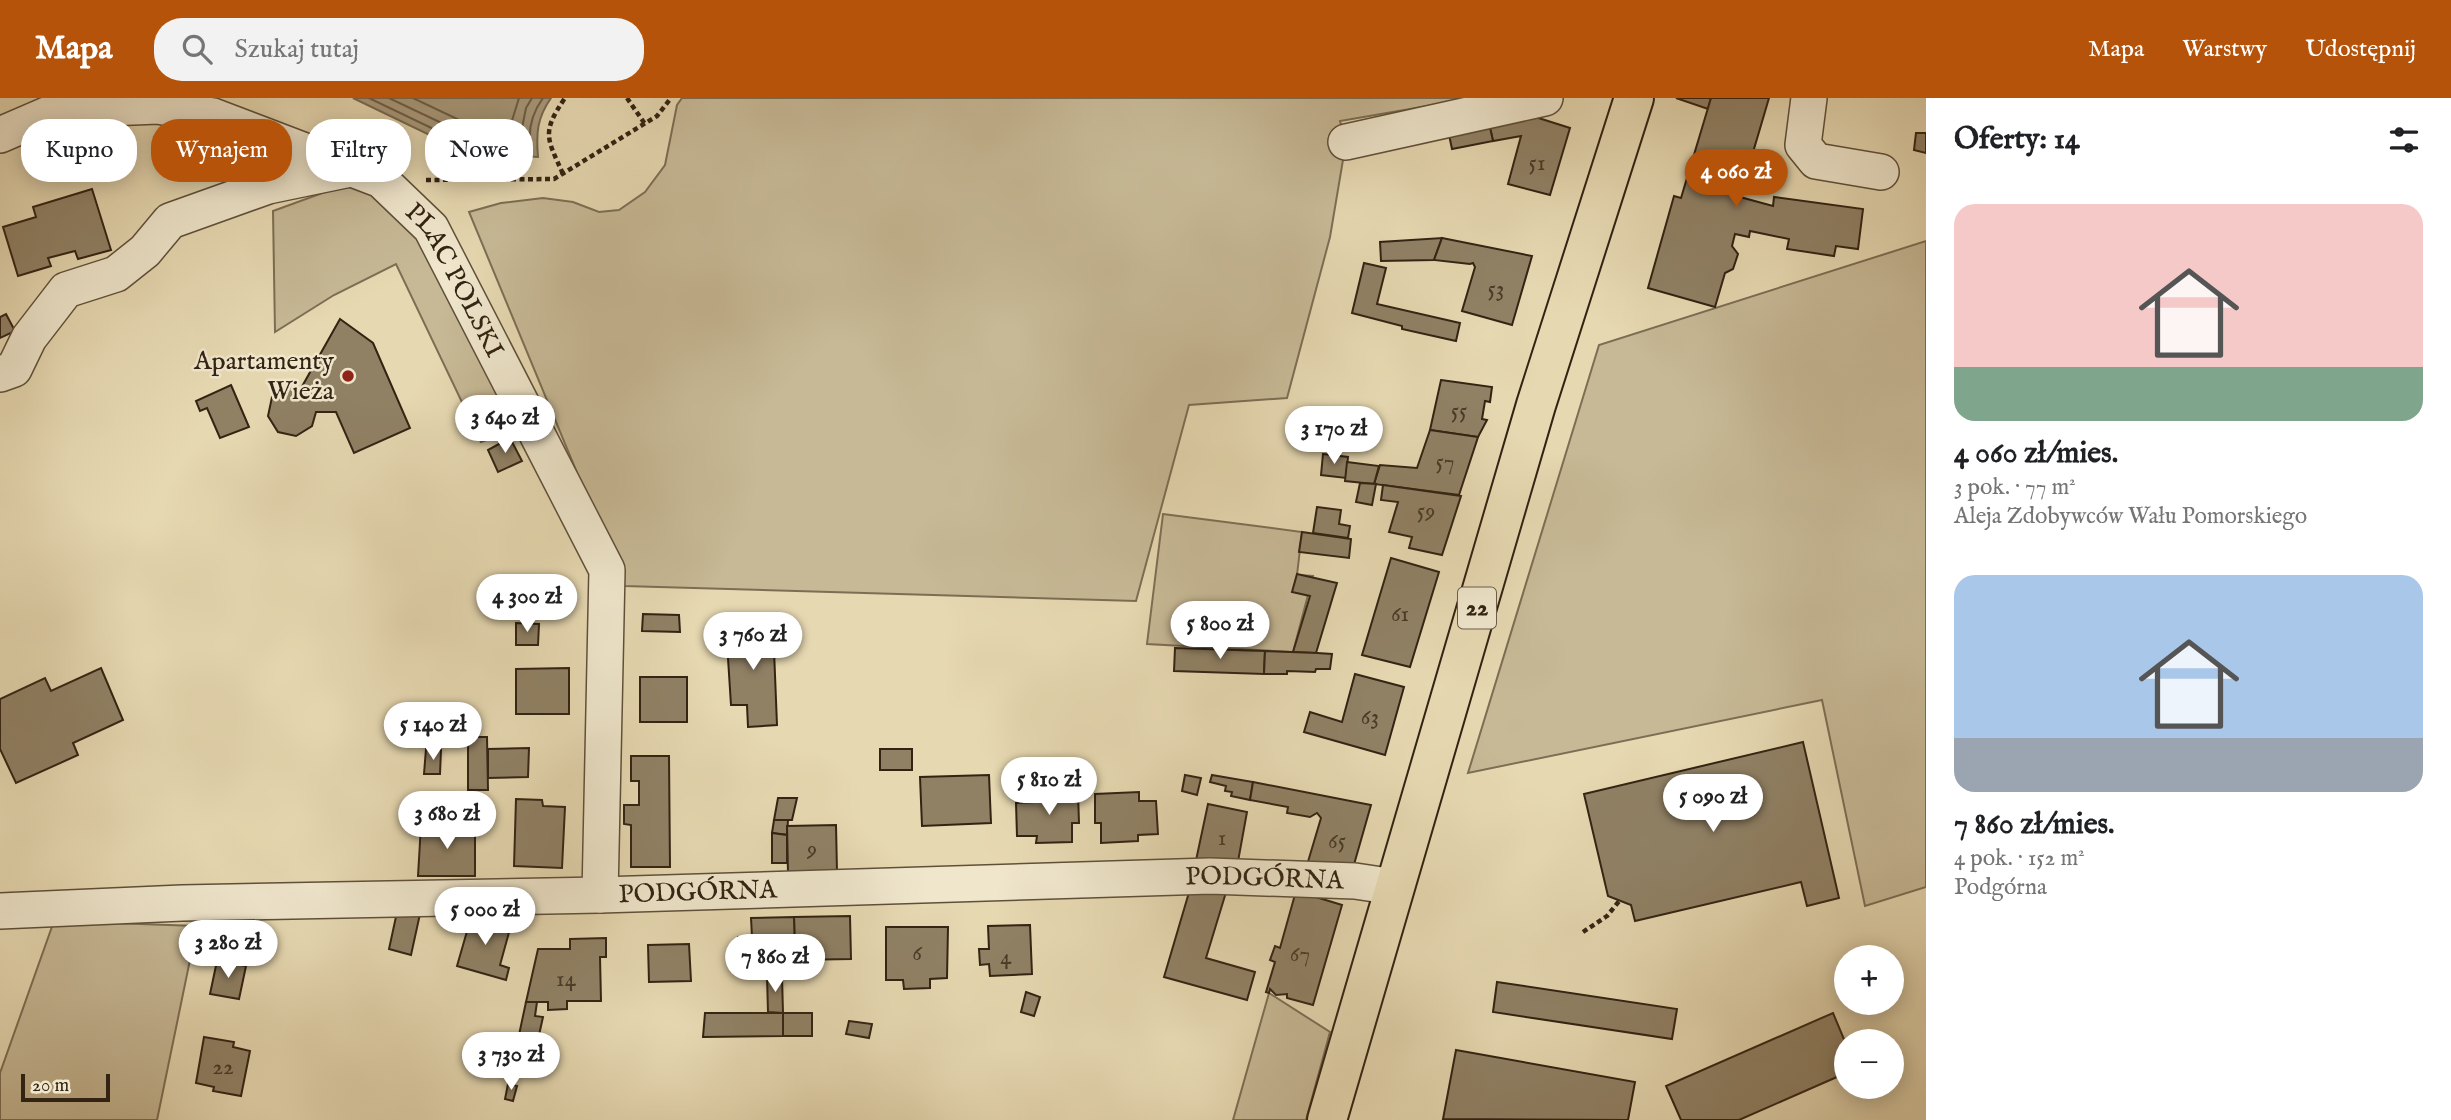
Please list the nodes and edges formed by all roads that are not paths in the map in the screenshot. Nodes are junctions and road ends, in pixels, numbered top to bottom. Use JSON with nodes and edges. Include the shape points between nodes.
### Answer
{"nodes":[{"id":1,"x":1545,"y":98,"type":"edge"},
{"id":2,"x":1634,"y":98,"type":"edge"},
{"id":3,"x":1809,"y":98,"type":"edge"},
{"id":4,"x":1505,"y":102,"type":"edge"},
{"id":5,"x":0,"y":135,"type":"edge"},
{"id":6,"x":1346,"y":142,"type":"dead end"},
{"id":7,"x":306,"y":151,"type":"edge"},
{"id":8,"x":1881,"y":172,"type":"dead end"},
{"id":9,"x":306,"y":181,"type":"edge"},
{"id":10,"x":377,"y":182,"type":"edge"},
{"id":11,"x":0,"y":374,"type":"edge"},
{"id":12,"x":1395,"y":887,"type":"junction"},
{"id":13,"x":600,"y":895,"type":"junction"},
{"id":14,"x":0,"y":911,"type":"edge"},
{"id":15,"x":1327,"y":1120,"type":"edge"}],
"edges":[{"from":1,"to":4,"type":"street"},
{"from":2,"to":12,"type":"main road","number":"22","via":[[1536,405]]},
{"from":3,"to":8,"type":"street","via":[[1803,145],[1816,161]]},
{"from":4,"to":6,"type":"street"},
{"from":5,"to":7,"type":"street","name":"PLAC POLSKI","via":[[58,110],[158,106],[213,117]]},
{"from":9,"to":11,"type":"street","via":[[268,186],[170,221],[145,251],[116,274],[66,290],[29,338],[14,369]]},
{"from":10,"to":13,"type":"street","name":"PLAC POLSKI","via":[[431,228],[607,570]]},
{"from":12,"to":13,"type":"street","name":"PODGÓRNA","via":[[1355,881],[1210,876]]},
{"from":12,"to":15,"type":"main road","number":"22"},
{"from":13,"to":14,"type":"street","name":"PODGÓRNA"}]}
